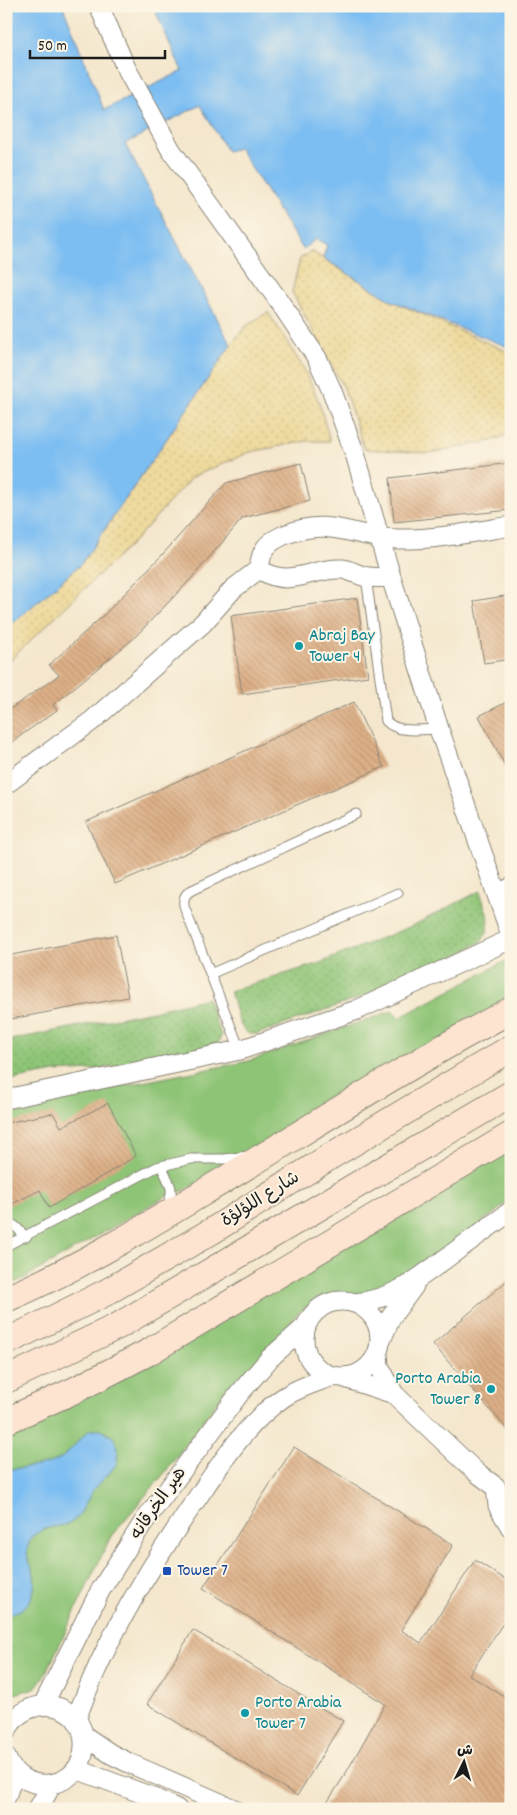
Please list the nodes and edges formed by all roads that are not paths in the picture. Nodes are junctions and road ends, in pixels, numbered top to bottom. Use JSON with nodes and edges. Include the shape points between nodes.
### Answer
{"nodes":[{"id":1,"x":99,"y":6,"type":"edge"},
{"id":2,"x":511,"y":526,"type":"edge"},
{"id":3,"x":380,"y":538,"type":"junction"},
{"id":4,"x":259,"y":569,"type":"junction"},
{"id":5,"x":366,"y":577,"type":"junction"},
{"id":6,"x":391,"y":577,"type":"junction"},
{"id":7,"x":439,"y":728,"type":"junction"},
{"id":8,"x":6,"y":784,"type":"edge"},
{"id":9,"x":356,"y":814,"type":"dead end"},
{"id":10,"x":503,"y":886,"type":"edge"},
{"id":11,"x":398,"y":893,"type":"dead end"},
{"id":12,"x":511,"y":937,"type":"edge"},
{"id":13,"x":210,"y":974,"type":"junction"},
{"id":14,"x":511,"y":1010,"type":"edge"},
{"id":15,"x":511,"y":1048,"type":"edge"},
{"id":16,"x":240,"y":1050,"type":"junction"},
{"id":17,"x":511,"y":1094,"type":"edge"},
{"id":18,"x":6,"y":1099,"type":"edge"},
{"id":19,"x":511,"y":1135,"type":"edge"},
{"id":20,"x":273,"y":1152,"type":"junction"},
{"id":21,"x":162,"y":1166,"type":"junction"},
{"id":22,"x":511,"y":1211,"type":"edge"},
{"id":23,"x":6,"y":1220,"type":"edge"},
{"id":24,"x":157,"y":1220,"type":"junction"},
{"id":25,"x":26,"y":1237,"type":"junction"},
{"id":26,"x":6,"y":1246,"type":"edge"},
{"id":27,"x":423,"y":1275,"type":"junction"},
{"id":28,"x":6,"y":1299,"type":"edge"},
{"id":29,"x":355,"y":1303,"type":"junction"},
{"id":30,"x":306,"y":1326,"type":"junction"},
{"id":31,"x":6,"y":1342,"type":"edge"},
{"id":32,"x":379,"y":1349,"type":"junction"},
{"id":33,"x":337,"y":1376,"type":"junction"},
{"id":34,"x":6,"y":1380,"type":"edge"},
{"id":35,"x":394,"y":1394,"type":"junction"},
{"id":36,"x":6,"y":1420,"type":"edge"},
{"id":37,"x":503,"y":1486,"type":"edge"},
{"id":38,"x":509,"y":1521,"type":"edge"},
{"id":39,"x":44,"y":1705,"type":"junction"},
{"id":40,"x":8,"y":1723,"type":"edge"},
{"id":41,"x":79,"y":1727,"type":"junction"},
{"id":42,"x":10,"y":1764,"type":"edge"},
{"id":43,"x":76,"y":1769,"type":"junction"},
{"id":44,"x":52,"y":1784,"type":"junction"},
{"id":45,"x":6,"y":1797,"type":"edge"},
{"id":46,"x":38,"y":1809,"type":"edge"},
{"id":47,"x":177,"y":1809,"type":"edge"},
{"id":48,"x":234,"y":1809,"type":"edge"}],
"edges":[{"from":1,"to":3,"type":"street","via":[[126,68],[171,150],[317,358],[345,423]]},
{"from":2,"to":3,"type":"street","via":[[433,538]]},
{"from":3,"to":4,"type":"street","via":[[337,528],[309,527],[274,540],[260,557]]},
{"from":3,"to":6,"type":"street"},
{"from":4,"to":5,"type":"street","via":[[279,578],[342,569]]},
{"from":4,"to":8,"type":"street","via":[[233,589],[203,623],[93,720]]},
{"from":5,"to":6,"type":"street"},
{"from":5,"to":7,"type":"lane","via":[[386,721],[398,729]]},
{"from":6,"to":7,"type":"street"},
{"from":7,"to":10,"type":"street"},
{"from":9,"to":13,"type":"lane","via":[[187,893],[184,906]]},
{"from":10,"to":12,"type":"street"},
{"from":11,"to":13,"type":"lane"},
{"from":12,"to":16,"type":"street","via":[[357,1010]]},
{"from":13,"to":16,"type":"lane"},
{"from":14,"to":20,"type":"main road"},
{"from":15,"to":31,"type":"main road","name":"شارع اللؤلؤة","via":[[105,1293]]},
{"from":16,"to":18,"type":"street"},
{"from":17,"to":34,"type":"main road","name":"شارع اللؤلؤة","via":[[127,1322]]},
{"from":19,"to":36,"type":"main road","via":[[147,1353],[75,1390]]},
{"from":20,"to":21,"type":"lane","via":[[225,1159],[191,1159]]},
{"from":20,"to":24,"type":"main road"},
{"from":21,"to":24,"type":"lane","via":[[172,1194]]},
{"from":21,"to":25,"type":"lane"},
{"from":22,"to":27,"type":"street"},
{"from":23,"to":25,"type":"lane"},
{"from":24,"to":28,"type":"main road","via":[[111,1248]]},
{"from":25,"to":26,"type":"lane"},
{"from":27,"to":29,"type":"street","via":[[386,1297]]},
{"from":27,"to":32,"type":"street","via":[[394,1312]]},
{"from":29,"to":30,"type":"street","via":[[340,1301],[326,1304]]},
{"from":29,"to":32,"type":"street","via":[[370,1312],[379,1327]]},
{"from":30,"to":33,"type":"street","via":[[305,1347],[309,1357],[319,1369]]},
{"from":30,"to":39,"type":"street","name":"هير الخرقانه","via":[[270,1358],[239,1394],[143,1523],[100,1591]]},
{"from":32,"to":33,"type":"street","via":[[373,1361],[359,1373]]},
{"from":32,"to":35,"type":"street","via":[[378,1366]]},
{"from":33,"to":35,"type":"street"},
{"from":33,"to":41,"type":"street","name":"هير الخرقانه","via":[[285,1396],[250,1427],[221,1464],[158,1558],[116,1630],[88,1684]]},
{"from":35,"to":37,"type":"street","via":[[476,1472]]},
{"from":37,"to":38,"type":"street","via":[[498,1506]]},
{"from":39,"to":40,"type":"street","via":[[21,1712]]},
{"from":39,"to":41,"type":"street","via":[[61,1709]]},
{"from":41,"to":43,"type":"street","name":"هير الخرقانه","via":[[84,1747]]},
{"from":41,"to":48,"type":"street","via":[[111,1754]]},
{"from":42,"to":44,"type":"street","via":[[22,1778],[32,1783]]},
{"from":42,"to":45,"type":"street"},
{"from":43,"to":44,"type":"street"},
{"from":43,"to":47,"type":"street"},
{"from":44,"to":46,"type":"street"}]}
